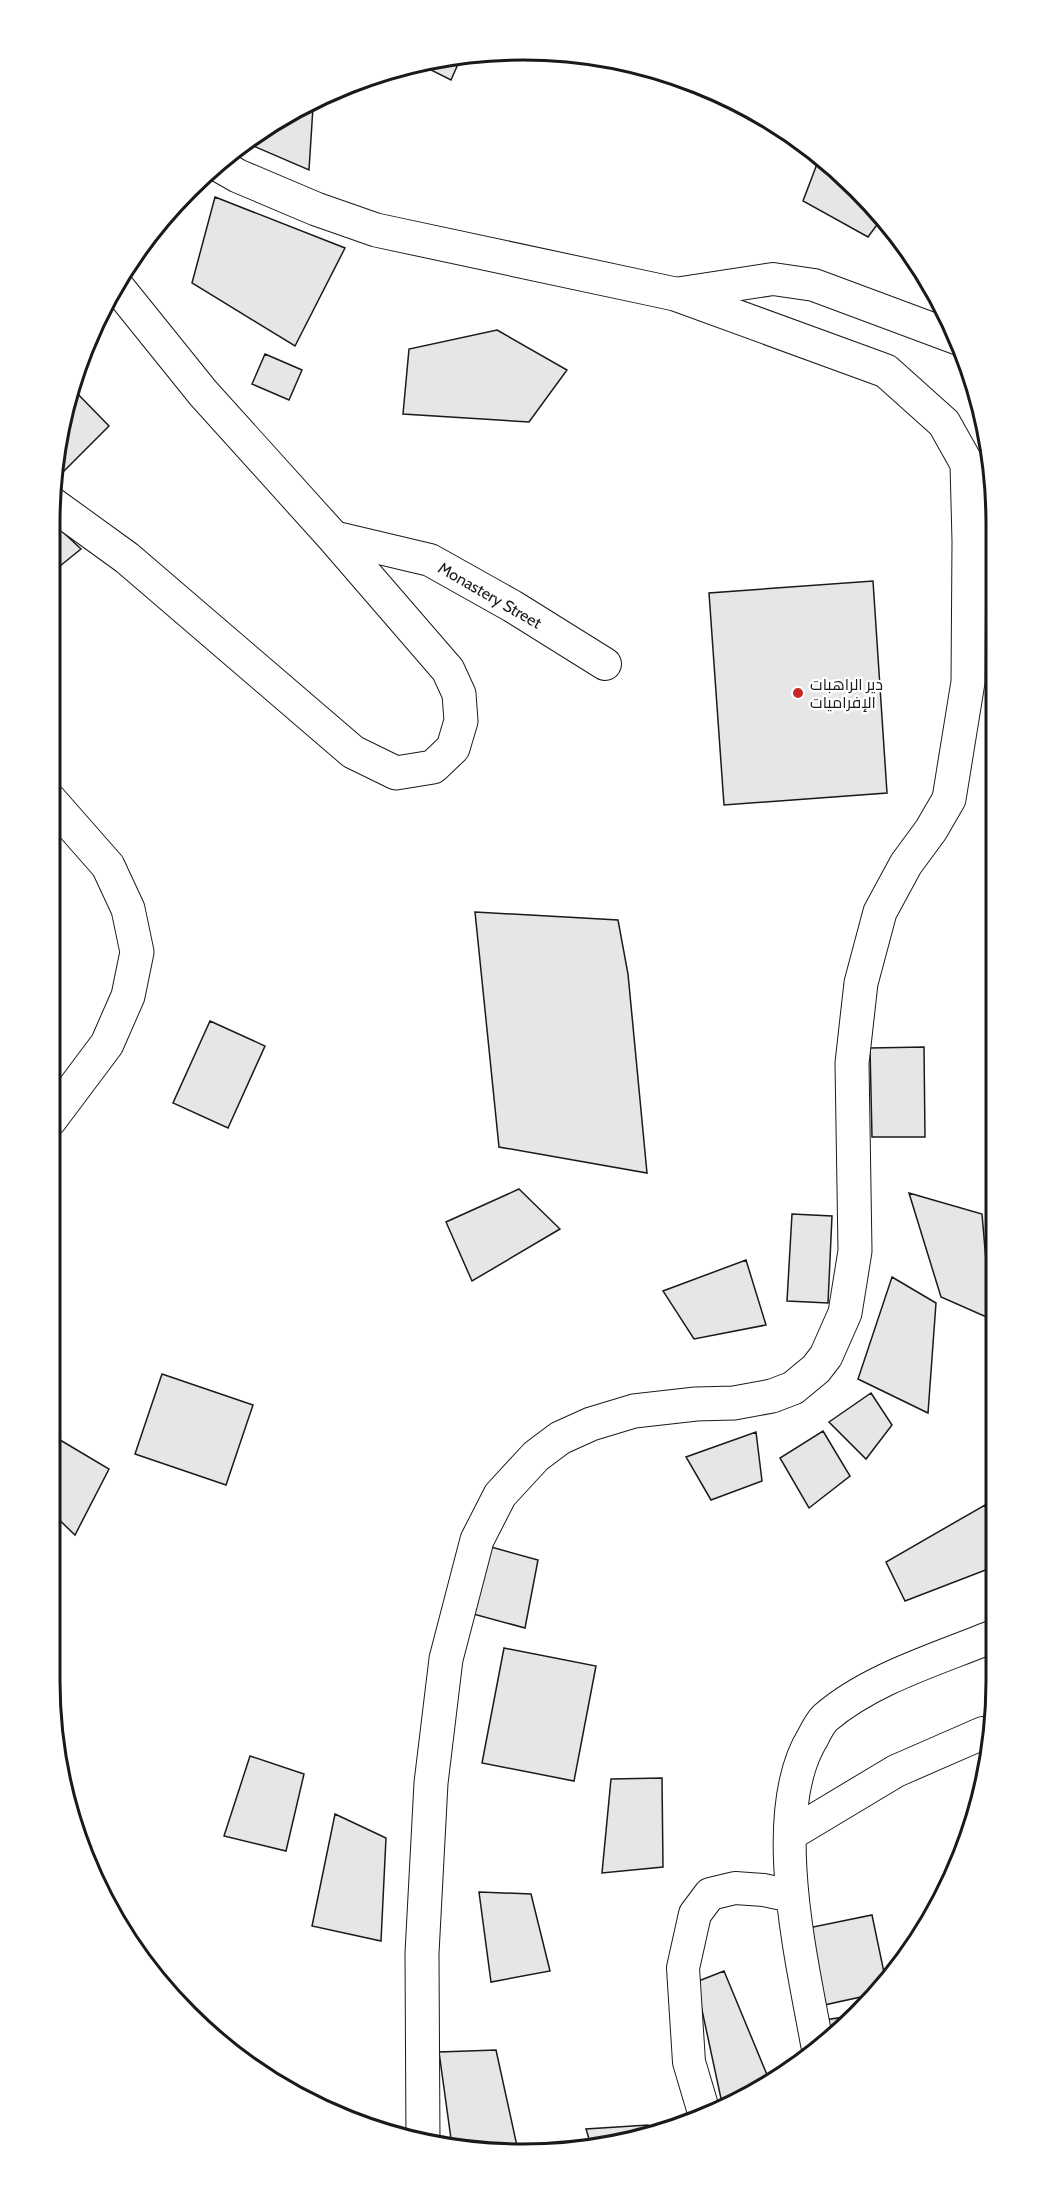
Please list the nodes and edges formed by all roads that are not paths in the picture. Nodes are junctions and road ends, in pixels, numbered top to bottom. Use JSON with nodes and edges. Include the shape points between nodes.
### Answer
{"nodes":[{"id":1,"x":225,"y":169,"type":"edge"},
{"id":2,"x":122,"y":292,"type":"edge"},
{"id":3,"x":675,"y":294,"type":"junction"},
{"id":4,"x":945,"y":334,"type":"edge"},
{"id":5,"x":60,"y":510,"type":"edge"},
{"id":6,"x":333,"y":537,"type":"junction"},
{"id":7,"x":604,"y":664,"type":"dead end"},
{"id":8,"x":60,"y":811,"type":"edge"},
{"id":9,"x":60,"y":1106,"type":"edge"},
{"id":10,"x":986,"y":1640,"type":"edge"},
{"id":11,"x":983,"y":1733,"type":"dead end"},
{"id":12,"x":791,"y":1834,"type":"junction"},
{"id":13,"x":791,"y":1896,"type":"junction"},
{"id":14,"x":816,"y":2039,"type":"edge"},
{"id":15,"x":703,"y":2108,"type":"edge"},
{"id":16,"x":423,"y":2133,"type":"edge"}],
"edges":[{"from":1,"to":3,"type":"street","via":[[316,209],[376,230]]},
{"from":2,"to":6,"type":"street","via":[[203,393]]},
{"from":3,"to":4,"type":"street","via":[[773,279],[814,285]]},
{"from":3,"to":16,"type":"street","via":[[886,371],[944,423],[967,464],[968,682],[949,799],[880,912],[861,983],[852,1062],[855,1251],[845,1313],[826,1356],[794,1388],[772,1396],[634,1411],[560,1438],[536,1456],[500,1495],[477,1540],[446,1659],[431,1783],[422,1953]]},
{"from":5,"to":6,"type":"street","via":[[127,558],[353,752],[396,773],[433,767],[453,748],[461,721],[459,694],[448,670]]},
{"from":6,"to":7,"type":"street","name":"Monastery Street","via":[[430,560]]},
{"from":8,"to":9,"type":"street","via":[[108,866],[128,909],[137,952],[128,996],[106,1044]]},
{"from":10,"to":12,"type":"street","via":[[856,1694],[823,1720],[802,1754],[795,1778]]},
{"from":11,"to":12,"type":"street","via":[[896,1771]]},
{"from":12,"to":13,"type":"street"},
{"from":13,"to":14,"type":"street"},
{"from":13,"to":15,"type":"street","via":[[735,1888],[710,1894],[696,1914],[682,1968],[689,2062]]}]}
